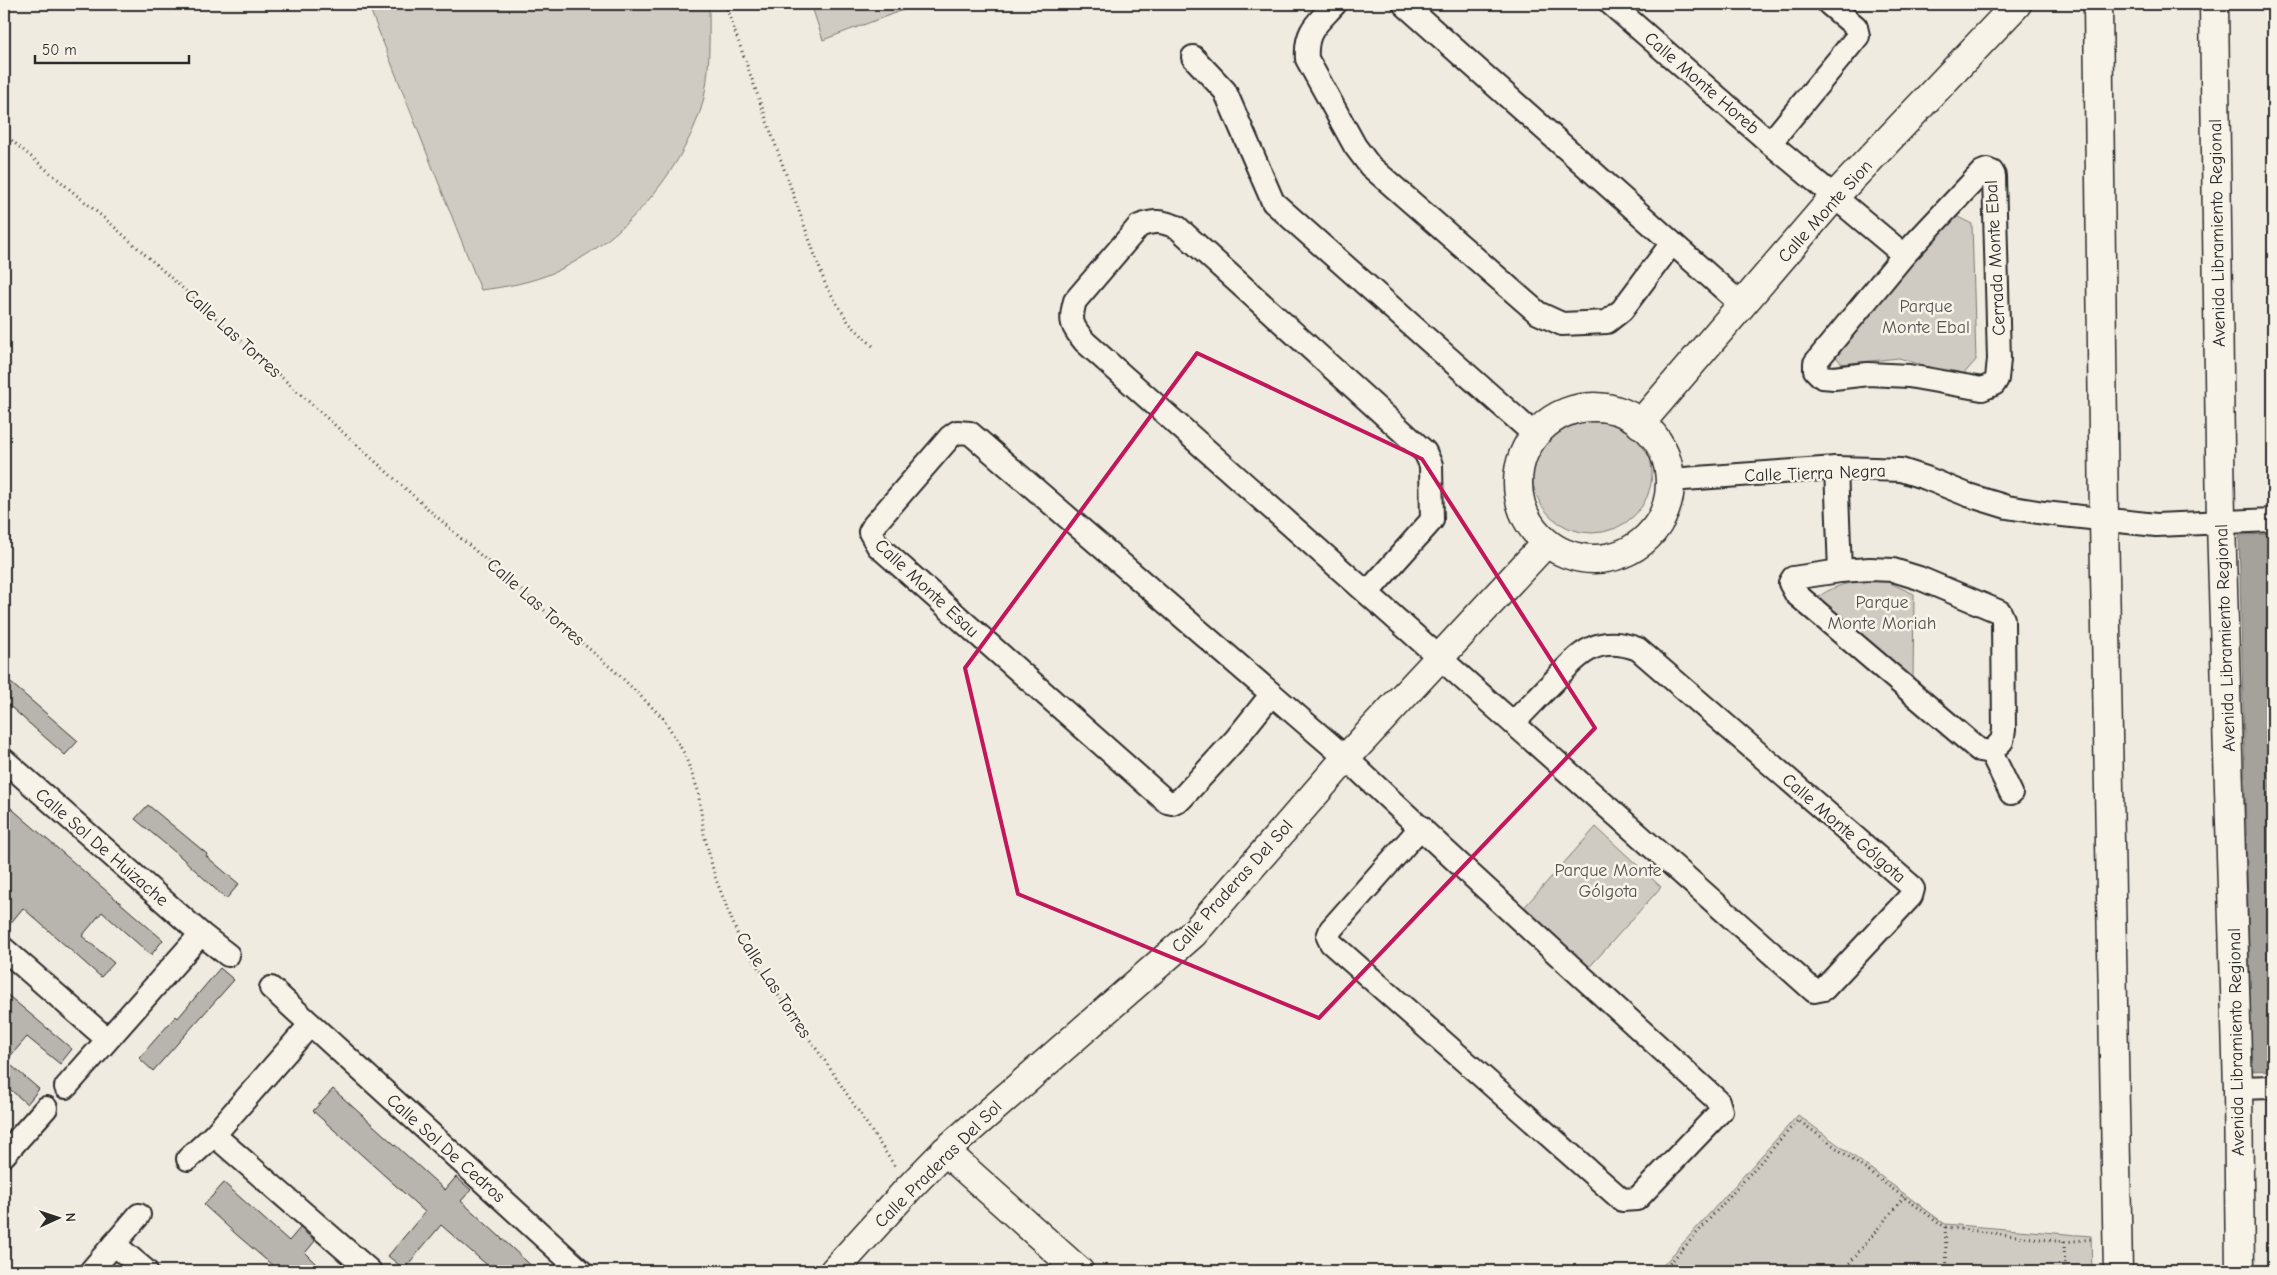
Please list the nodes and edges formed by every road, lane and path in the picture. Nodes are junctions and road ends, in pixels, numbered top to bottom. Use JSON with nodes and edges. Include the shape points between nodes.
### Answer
{"nodes":[{"id":1,"x":725,"y":4,"type":"edge"},
{"id":2,"x":1335,"y":4,"type":"edge"},
{"id":3,"x":1404,"y":4,"type":"edge"},
{"id":4,"x":1611,"y":4,"type":"edge"},
{"id":5,"x":1829,"y":4,"type":"edge"},
{"id":6,"x":2016,"y":4,"type":"edge"},
{"id":7,"x":2098,"y":4,"type":"edge"},
{"id":8,"x":2214,"y":4,"type":"edge"},
{"id":9,"x":1193,"y":57,"type":"dead end"},
{"id":10,"x":4,"y":134,"type":"edge"},
{"id":11,"x":1770,"y":143,"type":"junction"},
{"id":12,"x":1834,"y":197,"type":"junction"},
{"id":13,"x":1672,"y":243,"type":"junction"},
{"id":14,"x":1904,"y":254,"type":"junction"},
{"id":15,"x":1742,"y":305,"type":"junction"},
{"id":16,"x":875,"y":348,"type":"dead end"},
{"id":17,"x":1640,"y":424,"type":"junction"},
{"id":18,"x":1535,"y":435,"type":"junction"},
{"id":19,"x":1836,"y":468,"type":"junction"},
{"id":20,"x":1670,"y":480,"type":"junction"},
{"id":21,"x":2104,"y":520,"type":"junction"},
{"id":22,"x":2273,"y":520,"type":"edge"},
{"id":23,"x":2221,"y":522,"type":"junction"},
{"id":24,"x":1546,"y":543,"type":"junction"},
{"id":25,"x":1840,"y":570,"type":"junction"},
{"id":26,"x":1367,"y":593,"type":"junction"},
{"id":27,"x":1439,"y":657,"type":"junction"},
{"id":28,"x":1271,"y":695,"type":"junction"},
{"id":29,"x":1514,"y":722,"type":"junction"},
{"id":30,"x":1991,"y":752,"type":"junction"},
{"id":31,"x":1346,"y":758,"type":"junction"},
{"id":32,"x":4,"y":760,"type":"edge"},
{"id":33,"x":2011,"y":792,"type":"dead end"},
{"id":34,"x":1421,"y":827,"type":"junction"},
{"id":35,"x":201,"y":934,"type":"junction"},
{"id":36,"x":4,"y":949,"type":"edge"},
{"id":37,"x":228,"y":955,"type":"dead end"},
{"id":38,"x":271,"y":988,"type":"dead end"},
{"id":39,"x":310,"y":1025,"type":"junction"},
{"id":40,"x":107,"y":1040,"type":"junction"},
{"id":41,"x":66,"y":1087,"type":"dead end"},
{"id":42,"x":2238,"y":1088,"type":"junction"},
{"id":43,"x":2273,"y":1088,"type":"edge"},
{"id":44,"x":46,"y":1108,"type":"dead end"},
{"id":45,"x":214,"y":1135,"type":"junction"},
{"id":46,"x":7,"y":1146,"type":"edge"},
{"id":47,"x":945,"y":1151,"type":"junction"},
{"id":48,"x":188,"y":1159,"type":"dead end"},
{"id":49,"x":909,"y":1188,"type":"junction"},
{"id":50,"x":1904,"y":1197,"type":"junction"},
{"id":51,"x":139,"y":1215,"type":"dead end"},
{"id":52,"x":1945,"y":1227,"type":"junction"},
{"id":53,"x":2118,"y":1240,"type":"junction"},
{"id":54,"x":2064,"y":1242,"type":"junction"},
{"id":55,"x":114,"y":1244,"type":"junction"},
{"id":56,"x":91,"y":1271,"type":"edge"},
{"id":57,"x":146,"y":1271,"type":"edge"},
{"id":58,"x":370,"y":1271,"type":"edge"},
{"id":59,"x":582,"y":1271,"type":"edge"},
{"id":60,"x":834,"y":1271,"type":"edge"},
{"id":61,"x":1079,"y":1271,"type":"edge"},
{"id":62,"x":1663,"y":1271,"type":"edge"},
{"id":63,"x":1843,"y":1271,"type":"edge"},
{"id":64,"x":1947,"y":1271,"type":"edge"},
{"id":65,"x":2065,"y":1271,"type":"edge"},
{"id":66,"x":2118,"y":1271,"type":"edge"},
{"id":67,"x":2240,"y":1271,"type":"edge"}],
"edges":[{"from":1,"to":16,"type":"path","via":[[826,286],[849,323]]},
{"from":2,"to":13,"type":"street","via":[[1311,30],[1306,43],[1307,59],[1354,146],[1370,166],[1538,313],[1562,324],[1607,322],[1622,310]]},
{"from":3,"to":13,"type":"street"},
{"from":4,"to":11,"type":"street","name":"Calle Monte Horeb"},
{"from":5,"to":11,"type":"street","name":"Calle Monte Horeb","via":[[1856,27],[1858,36]]},
{"from":6,"to":12,"type":"street","name":"Calle Monte Sion"},
{"from":7,"to":21,"type":"street"},
{"from":8,"to":23,"type":"street","name":"Avenida Libramiento Regional"},
{"from":9,"to":18,"type":"street","via":[[1225,91],[1272,202]]},
{"from":10,"to":49,"type":"path","name":"Calle Las Torres","via":[[110,223],[456,534],[617,673],[664,719],[684,752],[698,790],[704,834],[716,877],[741,943],[825,1061]]},
{"from":11,"to":12,"type":"street","name":"Calle Monte Horeb"},
{"from":12,"to":14,"type":"street","name":"Calle Monte Horeb"},
{"from":12,"to":15,"type":"street","name":"Calle Monte Sion"},
{"from":13,"to":15,"type":"street"},
{"from":14,"to":14,"type":"street","name":"Cerrada Monte Ebal","via":[[1815,362],[1815,370],[1822,377],[1834,378],[1868,374],[1909,376],[1982,389],[1994,384],[1999,359],[1992,172],[1982,172]]},
{"from":15,"to":17,"type":"street","name":"Calle Monte Sion"},
{"from":17,"to":18,"type":"street","via":[[1632,417],[1608,408],[1583,408],[1559,415]]},
{"from":17,"to":20,"type":"street","via":[[1665,455]]},
{"from":18,"to":24,"type":"street","via":[[1524,452],[1518,476],[1519,501],[1529,524]]},
{"from":19,"to":20,"type":"street","name":"Calle Tierra Negra"},
{"from":19,"to":21,"type":"street","name":"Calle Tierra Negra","via":[[1900,470],[2007,507]]},
{"from":19,"to":25,"type":"street"},
{"from":20,"to":24,"type":"street","via":[[1667,506],[1656,528],[1638,546],[1616,557],[1591,560],[1567,555]]},
{"from":21,"to":23,"type":"street","name":"Calle Tierra Negra","via":[[2175,526]]},
{"from":21,"to":53,"type":"street"},
{"from":22,"to":23,"type":"street"},
{"from":23,"to":42,"type":"street","name":"Avenida Libramiento Regional"},
{"from":24,"to":27,"type":"street","name":"Calle Praderas Del Sol"},
{"from":25,"to":30,"type":"street","via":[[1894,570],[2000,612],[2003,619],[2004,730],[2002,741]]},
{"from":25,"to":30,"type":"street","via":[[1793,578],[1790,583],[1796,594],[1979,750]]},
{"from":26,"to":26,"type":"street","name":"Calle Monte Gólgota","via":[[1074,328],[1070,316],[1075,301],[1139,226],[1157,221],[1177,227],[1425,452],[1431,465],[1432,520]]},
{"from":26,"to":27,"type":"street","name":"Calle Monte Gólgota"},
{"from":27,"to":29,"type":"street","name":"Calle Monte Gólgota"},
{"from":27,"to":31,"type":"street","name":"Calle Praderas Del Sol"},
{"from":28,"to":28,"type":"street","name":"Calle Monte Esau","via":[[970,433],[958,432],[950,437],[870,532],[878,546],[1167,802],[1181,800]]},
{"from":28,"to":31,"type":"street","name":"Calle Monte Esau"},
{"from":29,"to":29,"type":"street","name":"Calle Monte Gólgota","via":[[1814,991],[1824,989],[1911,896],[1913,889],[1910,884],[1638,649],[1614,643],[1580,653]]},
{"from":30,"to":33,"type":"street"},
{"from":31,"to":34,"type":"street","name":"Calle Monte Esau"},
{"from":31,"to":47,"type":"street","name":"Calle Praderas Del Sol","via":[[1192,934]]},
{"from":32,"to":35,"type":"street","name":"Calle Sol De Huizache"},
{"from":34,"to":34,"type":"street","name":"Calle Monte Esau","via":[[1331,929],[1328,937],[1331,943],[1622,1200],[1637,1199],[1721,1111],[1720,1105]]},
{"from":35,"to":37,"type":"street","name":"Calle Sol De Huizache"},
{"from":35,"to":40,"type":"street"},
{"from":36,"to":40,"type":"street"},
{"from":38,"to":39,"type":"street","name":"Calle Sol De Cedros"},
{"from":39,"to":45,"type":"street"},
{"from":39,"to":59,"type":"street","name":"Calle Sol De Cedros"},
{"from":40,"to":41,"type":"street"},
{"from":42,"to":43,"type":"street"},
{"from":42,"to":67,"type":"street","name":"Avenida Libramiento Regional"},
{"from":44,"to":46,"type":"street"},
{"from":45,"to":48,"type":"street"},
{"from":45,"to":58,"type":"street"},
{"from":47,"to":49,"type":"street","name":"Calle Praderas Del Sol"},
{"from":47,"to":61,"type":"street"},
{"from":49,"to":60,"type":"street","name":"Calle Praderas Del Sol"},
{"from":50,"to":52,"type":"path"},
{"from":50,"to":62,"type":"path","via":[[1798,1120]]},
{"from":50,"to":63,"type":"path"},
{"from":51,"to":55,"type":"street"},
{"from":52,"to":54,"type":"path"},
{"from":52,"to":64,"type":"path"},
{"from":53,"to":54,"type":"path"},
{"from":53,"to":66,"type":"street"},
{"from":54,"to":65,"type":"path"},
{"from":55,"to":56,"type":"street"},
{"from":55,"to":57,"type":"street"}]}
